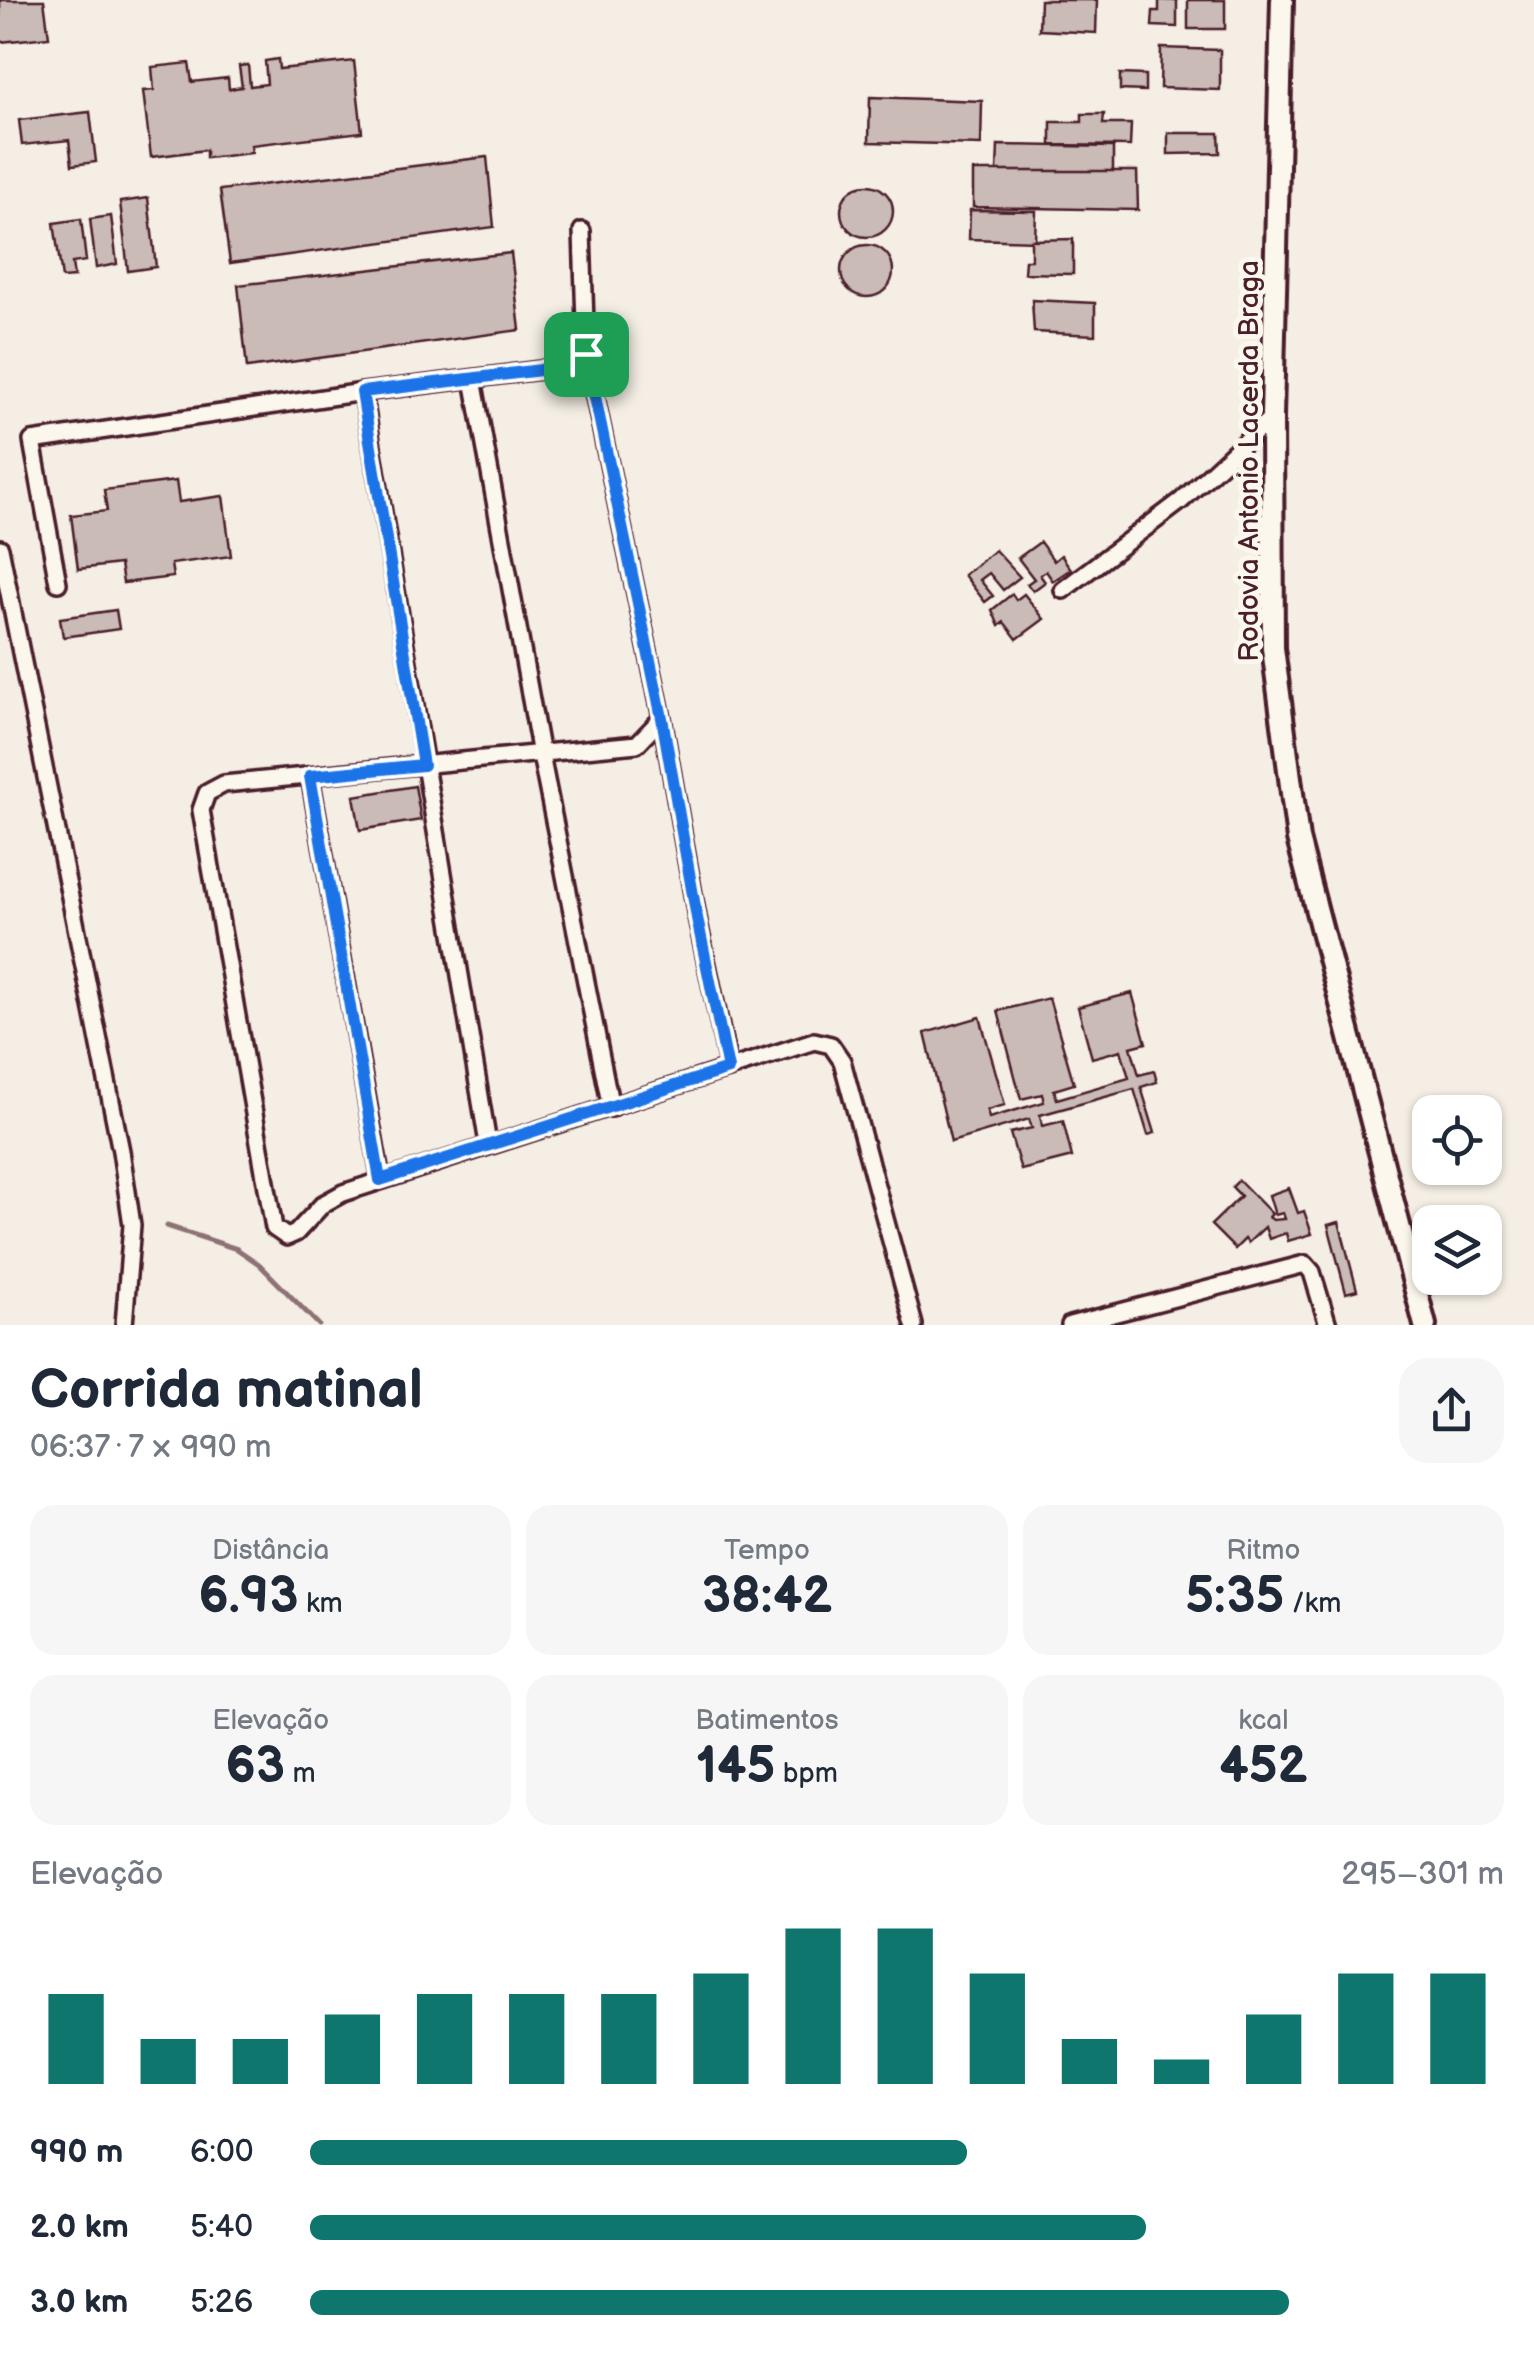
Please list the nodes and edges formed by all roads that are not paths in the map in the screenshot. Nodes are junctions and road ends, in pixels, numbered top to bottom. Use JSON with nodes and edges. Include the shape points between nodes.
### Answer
{"nodes":[{"id":1,"x":1282,"y":0,"type":"edge"},
{"id":2,"x":582,"y":231,"type":"dead end"},
{"id":3,"x":586,"y":354,"type":"junction"},
{"id":4,"x":473,"y":379,"type":"junction"},
{"id":5,"x":362,"y":392,"type":"junction"},
{"id":6,"x":1272,"y":417,"type":"junction"},
{"id":7,"x":0,"y":548,"type":"edge"},
{"id":8,"x":58,"y":583,"type":"dead end"},
{"id":9,"x":1063,"y":590,"type":"dead end"},
{"id":10,"x":662,"y":718,"type":"junction"},
{"id":11,"x":541,"y":755,"type":"junction"},
{"id":12,"x":423,"y":765,"type":"junction"},
{"id":13,"x":310,"y":776,"type":"junction"},
{"id":14,"x":728,"y":1069,"type":"junction"},
{"id":15,"x":611,"y":1108,"type":"junction"},
{"id":16,"x":488,"y":1144,"type":"junction"},
{"id":17,"x":380,"y":1180,"type":"junction"},
{"id":18,"x":124,"y":1325,"type":"edge"},
{"id":19,"x":914,"y":1325,"type":"edge"},
{"id":20,"x":1070,"y":1325,"type":"edge"},
{"id":21,"x":1328,"y":1325,"type":"edge"},
{"id":22,"x":1425,"y":1325,"type":"edge"}],
"edges":[{"from":1,"to":6,"type":"main road","name":"Rodovia Antonio Lacerda Braga"},
{"from":2,"to":3,"type":"street"},
{"from":3,"to":4,"type":"street","via":[[541,370]]},
{"from":3,"to":10,"type":"street"},
{"from":4,"to":5,"type":"street"},
{"from":4,"to":11,"type":"street"},
{"from":5,"to":8,"type":"street","via":[[32,441]]},
{"from":5,"to":12,"type":"street"},
{"from":6,"to":9,"type":"street","via":[[1181,500]]},
{"from":6,"to":22,"type":"main road","name":"Rodovia Antonio Lacerda Braga","via":[[1272,648],[1298,839]]},
{"from":7,"to":18,"type":"street","via":[[132,1225]]},
{"from":10,"to":11,"type":"street","via":[[637,744]]},
{"from":10,"to":14,"type":"street"},
{"from":11,"to":12,"type":"street"},
{"from":11,"to":15,"type":"street"},
{"from":12,"to":13,"type":"street"},
{"from":12,"to":16,"type":"street"},
{"from":13,"to":17,"type":"street"},
{"from":13,"to":17,"type":"street","via":[[224,784],[207,794],[201,810],[274,1228],[287,1237],[296,1233],[322,1204]]},
{"from":14,"to":15,"type":"street"},
{"from":14,"to":19,"type":"street","via":[[814,1041],[832,1045]]},
{"from":15,"to":16,"type":"street"},
{"from":16,"to":17,"type":"street"},
{"from":20,"to":21,"type":"street","via":[[1305,1264]]}]}
